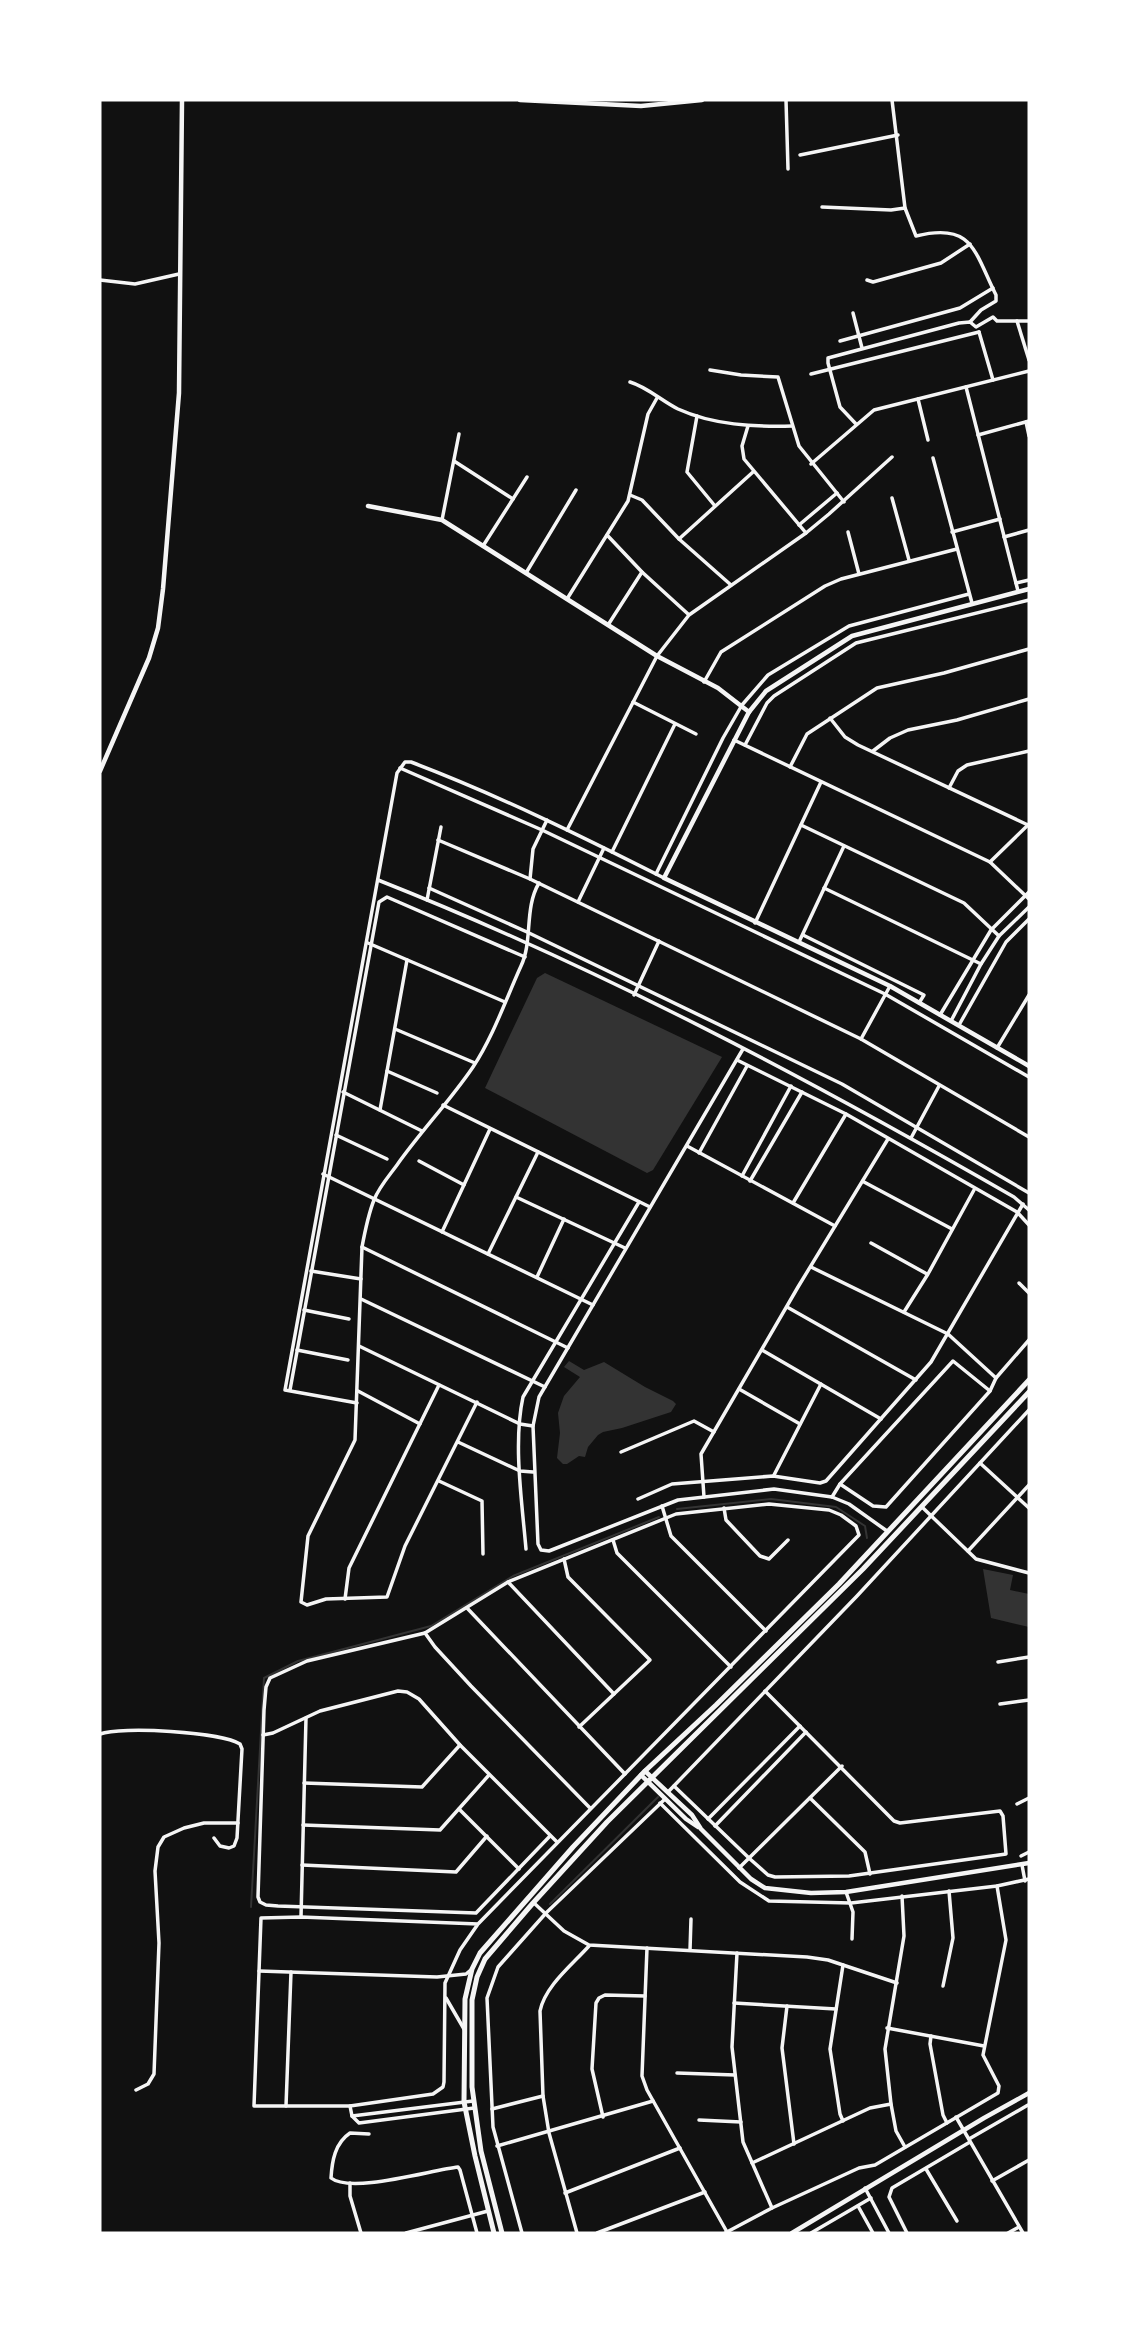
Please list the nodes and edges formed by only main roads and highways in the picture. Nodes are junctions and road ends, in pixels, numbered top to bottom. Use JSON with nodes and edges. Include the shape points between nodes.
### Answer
{"nodes":[{"id":1,"x":1029,"y":1380,"type":"edge"},
{"id":2,"x":1029,"y":1391,"type":"edge"},
{"id":3,"x":491,"y":2210,"type":"junction"},
{"id":4,"x":494,"y":2233,"type":"edge"},
{"id":5,"x":502,"y":2233,"type":"edge"}],
"edges":[{"from":1,"to":3,"type":"main road","via":[[839,1584],[643,1773],[489,1940],[472,1969],[464,2029],[465,2105]]},
{"from":2,"to":3,"type":"main road","via":[[863,1569],[650,1779],[485,1959],[472,2000],[474,2104]]},
{"from":3,"to":4,"type":"main road"},
{"from":3,"to":5,"type":"main road"}]}
